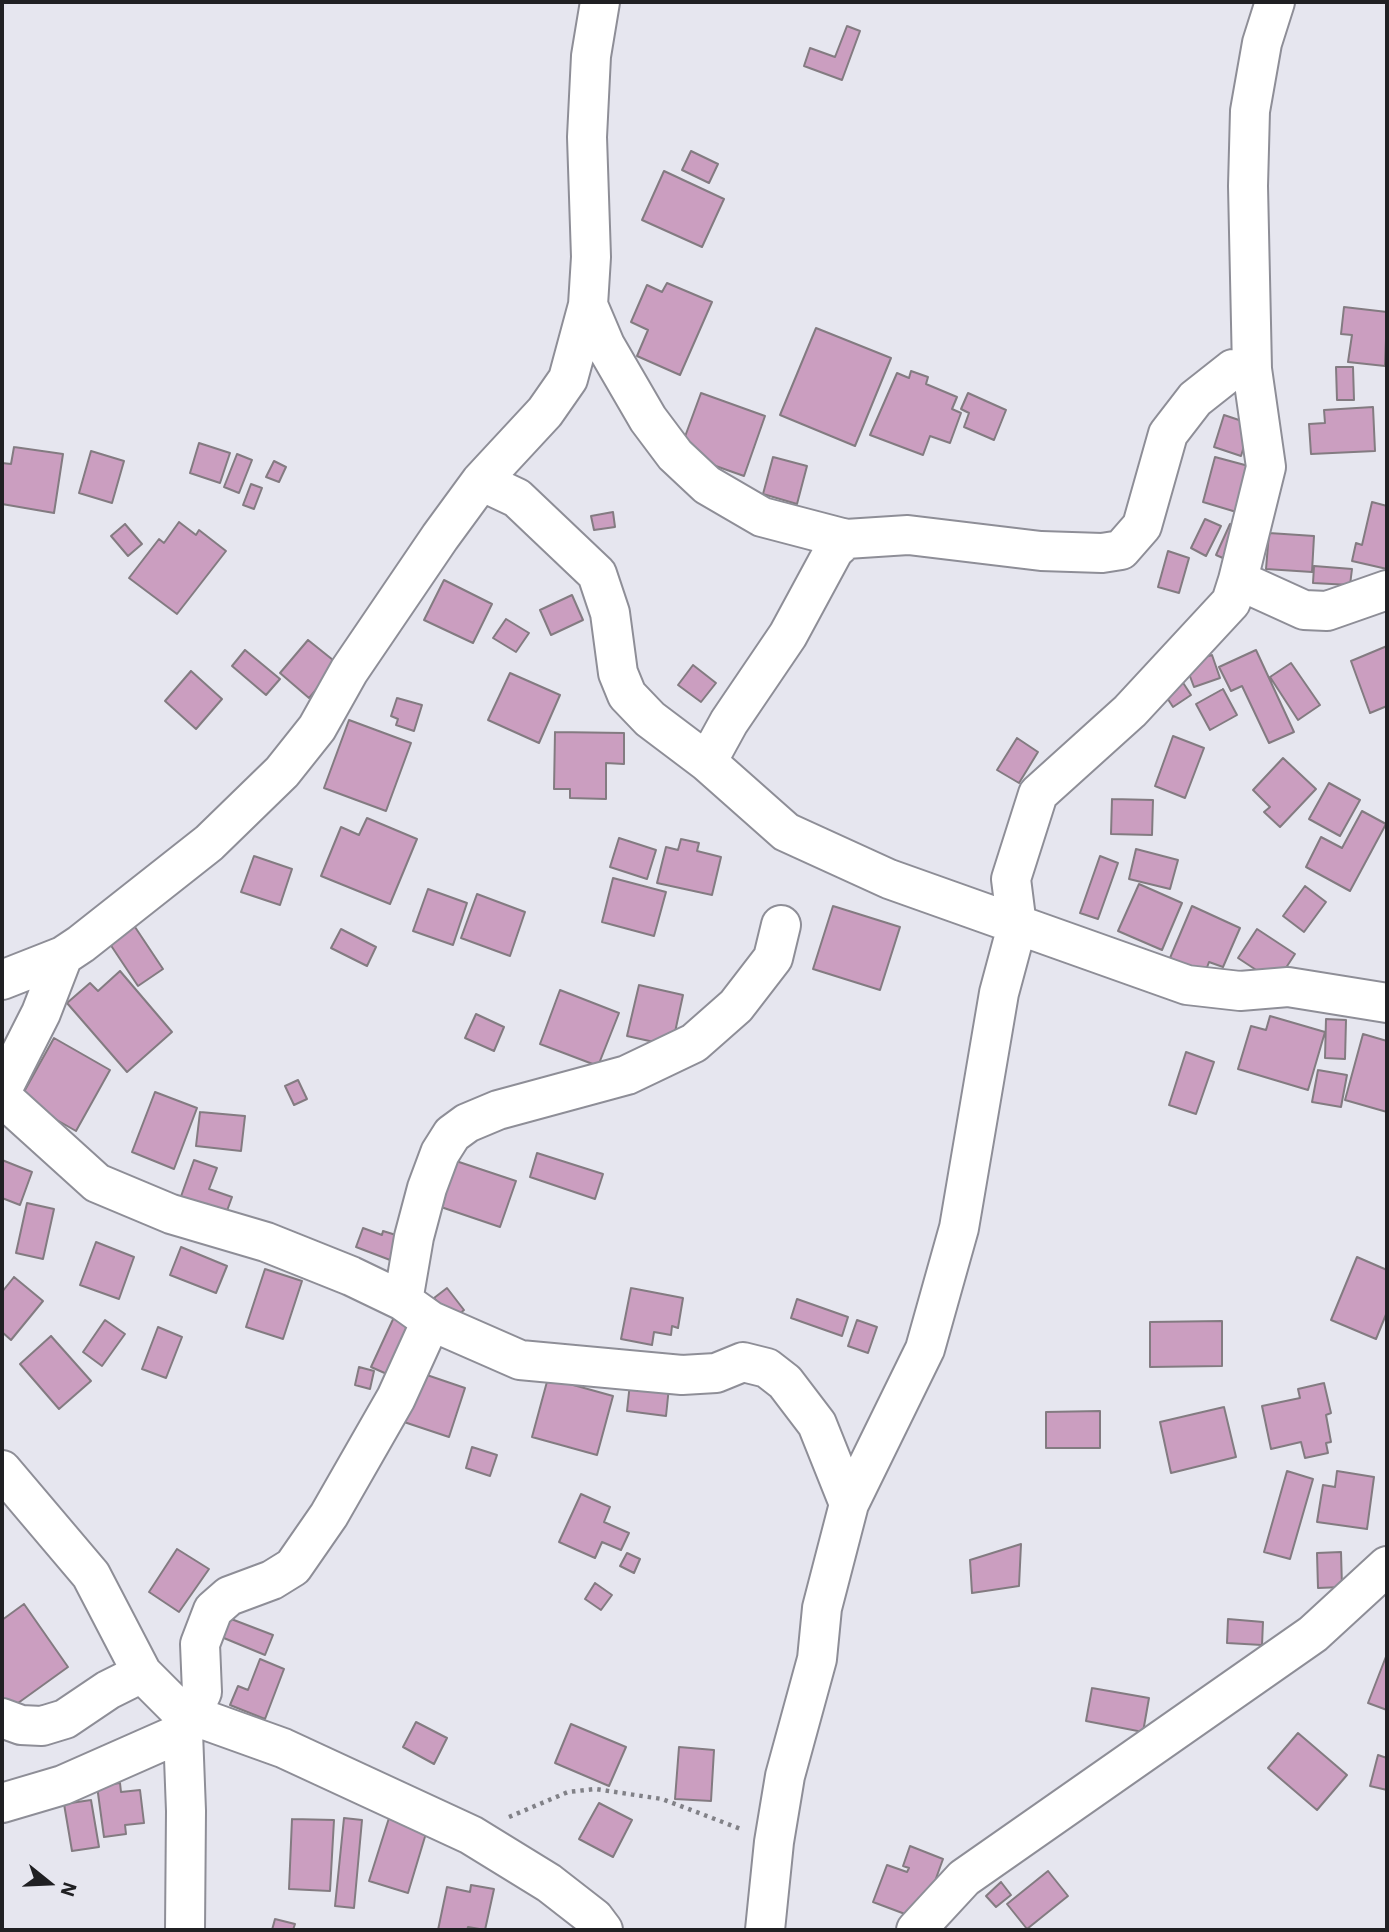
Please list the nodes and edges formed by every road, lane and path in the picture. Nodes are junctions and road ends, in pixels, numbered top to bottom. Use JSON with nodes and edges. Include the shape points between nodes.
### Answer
{"nodes":[{"id":1,"x":600,"y":2,"type":"edge"},
{"id":2,"x":1275,"y":2,"type":"edge"},
{"id":3,"x":588,"y":305,"type":"junction"},
{"id":4,"x":1252,"y":369,"type":"junction"},
{"id":5,"x":481,"y":481,"type":"junction"},
{"id":6,"x":846,"y":539,"type":"junction"},
{"id":7,"x":1238,"y":580,"type":"junction"},
{"id":8,"x":1387,"y":590,"type":"edge"},
{"id":9,"x":707,"y":762,"type":"junction"},
{"id":10,"x":781,"y":925,"type":"dead end"},
{"id":11,"x":1017,"y":926,"type":"junction"},
{"id":12,"x":63,"y":956,"type":"junction"},
{"id":13,"x":2,"y":980,"type":"edge"},
{"id":14,"x":1387,"y":1003,"type":"edge"},
{"id":15,"x":2,"y":1090,"type":"edge"},
{"id":16,"x":2,"y":1097,"type":"edge"},
{"id":17,"x":417,"y":1311,"type":"junction"},
{"id":18,"x":2,"y":1470,"type":"edge"},
{"id":19,"x":849,"y":1504,"type":"junction"},
{"id":20,"x":1387,"y":1566,"type":"edge"},
{"id":21,"x":142,"y":1673,"type":"junction"},
{"id":22,"x":2,"y":1718,"type":"edge"},
{"id":23,"x":188,"y":1724,"type":"junction"},
{"id":24,"x":2,"y":1804,"type":"edge"},
{"id":25,"x":471,"y":1835,"type":"junction"},
{"id":26,"x":774,"y":1842,"type":"junction"},
{"id":27,"x":185,"y":1930,"type":"edge"},
{"id":28,"x":603,"y":1930,"type":"edge"},
{"id":29,"x":765,"y":1930,"type":"edge"},
{"id":30,"x":916,"y":1930,"type":"edge"}],
"edges":[{"from":1,"to":3,"type":"street","via":[[591,56],[588,124]]},
{"from":2,"to":4,"type":"street","via":[[1262,43],[1250,111],[1247,205]]},
{"from":3,"to":5,"type":"street","via":[[568,379],[545,412]]},
{"from":3,"to":6,"type":"street","via":[[648,419],[675,455],[707,485],[762,517]]},
{"from":4,"to":6,"type":"street","via":[[1233,369],[1195,399],[1168,434],[1142,526],[1121,550],[1041,551],[908,535]]},
{"from":4,"to":7,"type":"street","via":[[1266,467]]},
{"from":5,"to":9,"type":"street","via":[[517,498],[597,574],[627,695],[650,719]]},
{"from":5,"to":12,"type":"street","via":[[349,671],[317,729],[282,772],[209,843]]},
{"from":6,"to":9,"type":"street","via":[[834,550],[788,635]]},
{"from":7,"to":8,"type":"street","via":[[1304,610],[1327,611]]},
{"from":7,"to":11,"type":"street","via":[[1231,602],[1130,711],[1038,794],[1010,879]]},
{"from":9,"to":11,"type":"street","via":[[786,832],[890,879]]},
{"from":10,"to":17,"type":"street","via":[[772,958],[736,1006],[694,1043],[626,1075],[498,1110],[452,1133],[427,1188],[414,1237]]},
{"from":11,"to":14,"type":"street","via":[[1187,985],[1240,991],[1288,987]]},
{"from":11,"to":19,"type":"street","via":[[999,993],[958,1228],[925,1349]]},
{"from":12,"to":13,"type":"street"},
{"from":12,"to":15,"type":"street","via":[[41,1013]]},
{"from":16,"to":17,"type":"street","via":[[97,1183],[351,1276]]},
{"from":17,"to":19,"type":"street","via":[[520,1360],[682,1375],[716,1373],[743,1362],[767,1368],[785,1382],[817,1424]]},
{"from":17,"to":23,"type":"street","via":[[396,1398],[329,1515],[293,1567],[229,1596],[213,1610],[200,1644],[202,1692]]},
{"from":18,"to":21,"type":"street","via":[[91,1575]]},
{"from":19,"to":26,"type":"street","via":[[822,1608],[817,1659],[785,1776]]},
{"from":20,"to":30,"type":"street","via":[[1313,1634],[964,1878]]},
{"from":21,"to":22,"type":"street","via":[[65,1719],[42,1726]]},
{"from":21,"to":23,"type":"street"},
{"from":23,"to":24,"type":"street","via":[[63,1785]]},
{"from":23,"to":25,"type":"street","via":[[283,1748]]},
{"from":23,"to":27,"type":"street"},
{"from":25,"to":26,"type":"path","via":[[568,1792],[595,1789],[662,1799]]},
{"from":25,"to":28,"type":"street","via":[[549,1883]]},
{"from":26,"to":29,"type":"street"}]}
